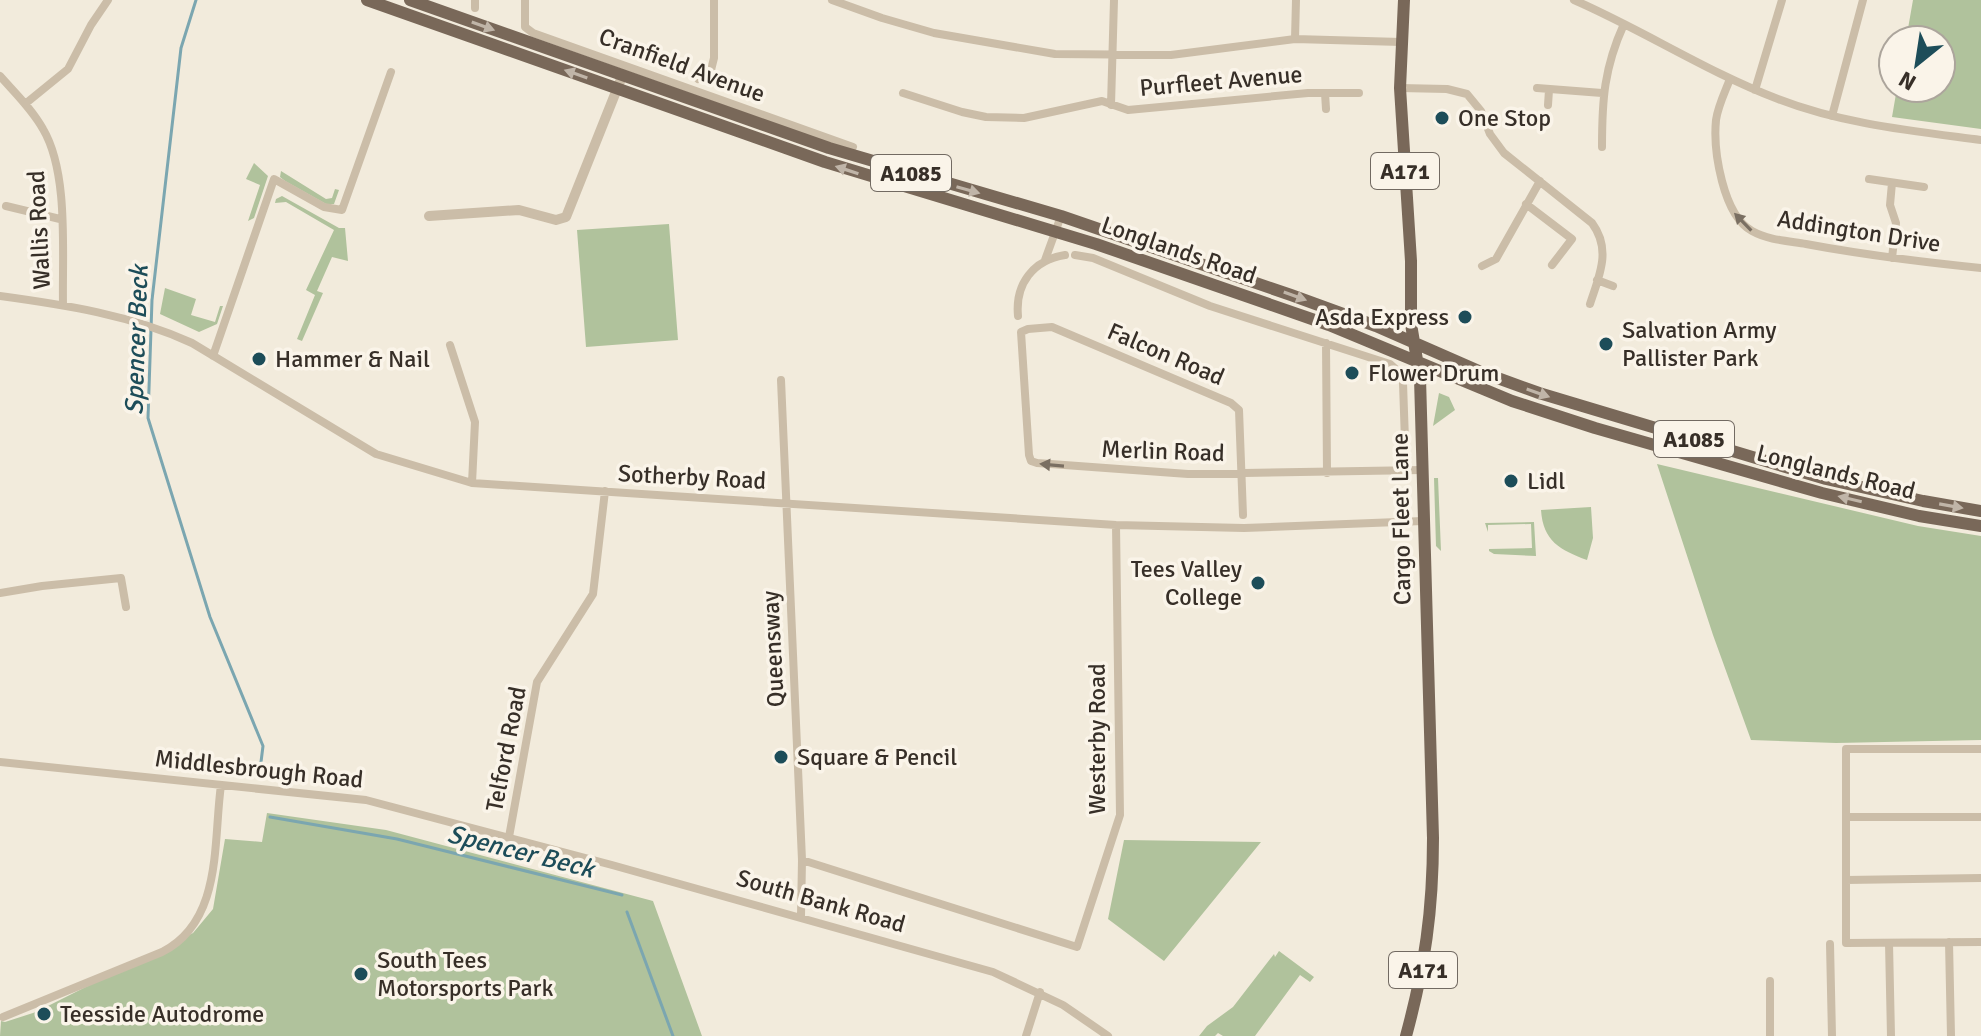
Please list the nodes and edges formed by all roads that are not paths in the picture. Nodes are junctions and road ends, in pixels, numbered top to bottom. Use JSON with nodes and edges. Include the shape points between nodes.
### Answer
{"nodes":[{"id":1,"x":108,"y":0,"type":"edge"},
{"id":2,"x":367,"y":0,"type":"edge"},
{"id":3,"x":410,"y":0,"type":"edge"},
{"id":4,"x":525,"y":0,"type":"edge"},
{"id":5,"x":714,"y":0,"type":"edge"},
{"id":6,"x":832,"y":0,"type":"edge"},
{"id":7,"x":1114,"y":0,"type":"edge"},
{"id":8,"x":1296,"y":0,"type":"edge"},
{"id":9,"x":1404,"y":0,"type":"edge"},
{"id":10,"x":1574,"y":0,"type":"edge"},
{"id":11,"x":1602,"y":0,"type":"edge"},
{"id":12,"x":1782,"y":0,"type":"edge"},
{"id":13,"x":1863,"y":0,"type":"edge"},
{"id":14,"x":1597,"y":10,"type":"junction"},
{"id":15,"x":1624,"y":24,"type":"junction"},
{"id":16,"x":1295,"y":39,"type":"junction"},
{"id":17,"x":1401,"y":42,"type":"junction"},
{"id":18,"x":1112,"y":56,"type":"junction"},
{"id":19,"x":711,"y":70,"type":"junction"},
{"id":20,"x":391,"y":72,"type":"dead end"},
{"id":21,"x":623,"y":74,"type":"junction"},
{"id":22,"x":0,"y":76,"type":"edge"},
{"id":23,"x":698,"y":79,"type":"dead end"},
{"id":24,"x":1730,"y":79,"type":"junction"},
{"id":25,"x":720,"y":84,"type":"dead end"},
{"id":26,"x":617,"y":88,"type":"junction"},
{"id":27,"x":1400,"y":88,"type":"junction"},
{"id":28,"x":1537,"y":88,"type":"dead end"},
{"id":29,"x":1549,"y":90,"type":"junction"},
{"id":30,"x":1755,"y":90,"type":"junction"},
{"id":31,"x":903,"y":93,"type":"dead end"},
{"id":32,"x":1325,"y":93,"type":"junction"},
{"id":33,"x":1359,"y":93,"type":"dead end"},
{"id":34,"x":1602,"y":93,"type":"junction"},
{"id":35,"x":25,"y":104,"type":"junction"},
{"id":36,"x":1111,"y":105,"type":"junction"},
{"id":37,"x":1548,"y":105,"type":"dead end"},
{"id":38,"x":1326,"y":109,"type":"dead end"},
{"id":39,"x":1832,"y":116,"type":"junction"},
{"id":40,"x":1981,"y":140,"type":"edge"},
{"id":41,"x":853,"y":147,"type":"dead end"},
{"id":42,"x":1602,"y":147,"type":"dead end"},
{"id":43,"x":1869,"y":179,"type":"dead end"},
{"id":44,"x":1540,"y":181,"type":"junction"},
{"id":45,"x":1892,"y":183,"type":"junction"},
{"id":46,"x":1924,"y":187,"type":"dead end"},
{"id":47,"x":1526,"y":204,"type":"junction"},
{"id":48,"x":6,"y":206,"type":"dead end"},
{"id":49,"x":429,"y":216,"type":"dead end"},
{"id":50,"x":1061,"y":216,"type":"junction"},
{"id":51,"x":60,"y":219,"type":"junction"},
{"id":52,"x":1055,"y":238,"type":"junction"},
{"id":53,"x":1892,"y":258,"type":"junction"},
{"id":54,"x":1043,"y":262,"type":"junction"},
{"id":55,"x":1552,"y":265,"type":"dead end"},
{"id":56,"x":1482,"y":266,"type":"dead end"},
{"id":57,"x":1981,"y":268,"type":"edge"},
{"id":58,"x":1597,"y":280,"type":"junction"},
{"id":59,"x":1613,"y":286,"type":"dead end"},
{"id":60,"x":0,"y":296,"type":"edge"},
{"id":61,"x":1590,"y":304,"type":"dead end"},
{"id":62,"x":63,"y":305,"type":"junction"},
{"id":63,"x":1018,"y":316,"type":"dead end"},
{"id":64,"x":1021,"y":332,"type":"joint"},
{"id":65,"x":1414,"y":342,"type":"junction"},
{"id":66,"x":1326,"y":343,"type":"junction"},
{"id":67,"x":450,"y":345,"type":"dead end"},
{"id":68,"x":213,"y":356,"type":"junction"},
{"id":69,"x":1417,"y":362,"type":"junction"},
{"id":70,"x":781,"y":380,"type":"dead end"},
{"id":71,"x":1406,"y":470,"type":"junction"},
{"id":72,"x":1422,"y":470,"type":"junction"},
{"id":73,"x":1327,"y":473,"type":"junction"},
{"id":74,"x":1242,"y":474,"type":"junction"},
{"id":75,"x":472,"y":483,"type":"junction"},
{"id":76,"x":605,"y":491,"type":"junction"},
{"id":77,"x":786,"y":502,"type":"junction"},
{"id":78,"x":1981,"y":511,"type":"edge"},
{"id":79,"x":1243,"y":515,"type":"dead end"},
{"id":80,"x":1423,"y":521,"type":"junction"},
{"id":81,"x":1116,"y":525,"type":"junction"},
{"id":82,"x":1981,"y":526,"type":"edge"},
{"id":83,"x":0,"y":593,"type":"edge"},
{"id":84,"x":126,"y":607,"type":"dead end"},
{"id":85,"x":1981,"y":749,"type":"edge"},
{"id":86,"x":0,"y":762,"type":"edge"},
{"id":87,"x":221,"y":785,"type":"junction"},
{"id":88,"x":1847,"y":817,"type":"junction"},
{"id":89,"x":1981,"y":817,"type":"edge"},
{"id":90,"x":509,"y":837,"type":"junction"},
{"id":91,"x":802,"y":860,"type":"junction"},
{"id":92,"x":1981,"y":878,"type":"edge"},
{"id":93,"x":1846,"y":880,"type":"junction"},
{"id":94,"x":801,"y":916,"type":"junction"},
{"id":95,"x":1949,"y":942,"type":"junction"},
{"id":96,"x":1981,"y":942,"type":"edge"},
{"id":97,"x":1889,"y":943,"type":"junction"},
{"id":98,"x":1830,"y":944,"type":"dead end"},
{"id":99,"x":1770,"y":981,"type":"dead end"},
{"id":100,"x":1040,"y":992,"type":"junction"},
{"id":101,"x":3,"y":1017,"type":"dead end"},
{"id":102,"x":1026,"y":1036,"type":"edge"},
{"id":103,"x":1108,"y":1036,"type":"edge"},
{"id":104,"x":1406,"y":1036,"type":"edge"},
{"id":105,"x":1770,"y":1036,"type":"edge"},
{"id":106,"x":1832,"y":1036,"type":"edge"},
{"id":107,"x":1891,"y":1036,"type":"edge"},
{"id":108,"x":1951,"y":1036,"type":"edge"}],
"edges":[{"from":1,"to":35,"type":"street","via":[[68,69]]},
{"from":26,"to":2,"type":"main road","name":"Longlands Road","number":"A1085","one_way":true},
{"from":3,"to":21,"type":"main road","name":"Longlands Road","number":"A1085","one_way":true},
{"from":4,"to":41,"type":"street","name":"Cranfield Avenue","via":[[525,27],[533,33]]},
{"from":5,"to":19,"type":"street"},
{"from":6,"to":18,"type":"street","via":[[965,40],[1055,54]]},
{"from":7,"to":18,"type":"street"},
{"from":8,"to":16,"type":"street"},
{"from":9,"to":17,"type":"main road","name":"Cargo Fleet Lane","number":"A171"},
{"from":10,"to":14,"type":"street"},
{"from":11,"to":14,"type":"street"},
{"from":12,"to":30,"type":"street"},
{"from":13,"to":39,"type":"street"},
{"from":14,"to":15,"type":"street"},
{"from":15,"to":24,"type":"street"},
{"from":15,"to":34,"type":"street"},
{"from":16,"to":17,"type":"street"},
{"from":16,"to":18,"type":"street","via":[[1171,55]]},
{"from":17,"to":27,"type":"main road","name":"Cargo Fleet Lane","number":"A171"},
{"from":18,"to":36,"type":"street"},
{"from":19,"to":23,"type":"street"},
{"from":19,"to":25,"type":"street"},
{"from":20,"to":68,"type":"street","via":[[342,210],[324,207],[274,179]]},
{"from":21,"to":26,"type":"street"},
{"from":21,"to":50,"type":"main road","name":"Longlands Road","number":"A1085","one_way":true,"via":[[829,148]]},
{"from":22,"to":35,"type":"street","name":"Wallis Road"},
{"from":24,"to":30,"type":"street"},
{"from":53,"to":24,"type":"street","name":"Addington Drive","one_way":true,"via":[[1773,239],[1754,233],[1738,219],[1725,187],[1716,138],[1717,114]]},
{"from":26,"to":49,"type":"street","via":[[566,217],[556,220],[519,210]]},
{"from":52,"to":26,"type":"main road","name":"Longlands Road","number":"A1085","one_way":true},
{"from":27,"to":44,"type":"street","via":[[1467,94],[1504,153]]},
{"from":27,"to":65,"type":"main road","name":"Cargo Fleet Lane","number":"A171"},
{"from":28,"to":29,"type":"street"},
{"from":29,"to":34,"type":"street"},
{"from":29,"to":37,"type":"street"},
{"from":30,"to":39,"type":"street"},
{"from":31,"to":36,"type":"street","name":"Purfleet Avenue","via":[[986,117],[1024,118],[1102,101]]},
{"from":32,"to":33,"type":"street","name":"Purfleet Avenue"},
{"from":32,"to":36,"type":"street","name":"Purfleet Avenue","via":[[1128,110]]},
{"from":32,"to":38,"type":"street"},
{"from":34,"to":42,"type":"street"},
{"from":35,"to":51,"type":"street","name":"Wallis Road","via":[[55,156]]},
{"from":39,"to":40,"type":"street"},
{"from":43,"to":45,"type":"street"},
{"from":44,"to":47,"type":"street"},
{"from":44,"to":58,"type":"street","via":[[1599,233],[1604,251]]},
{"from":45,"to":46,"type":"street"},
{"from":45,"to":53,"type":"street"},
{"from":47,"to":55,"type":"street","via":[[1572,239]]},
{"from":47,"to":56,"type":"street","via":[[1496,259]]},
{"from":48,"to":51,"type":"street"},
{"from":50,"to":52,"type":"street"},
{"from":50,"to":65,"type":"main road","name":"Longlands Road","number":"A1085","one_way":true},
{"from":51,"to":62,"type":"street","name":"Wallis Road"},
{"from":52,"to":54,"type":"street"},
{"from":52,"to":69,"type":"main road","name":"Longlands Road","number":"A1085","via":[[1329,325]]},
{"from":53,"to":57,"type":"street","name":"Addington Drive"},
{"from":54,"to":63,"type":"street","via":[[1019,289]]},
{"from":54,"to":66,"type":"street","via":[[1070,255],[1093,258],[1210,306]]},
{"from":58,"to":59,"type":"street"},
{"from":58,"to":61,"type":"street"},
{"from":60,"to":62,"type":"street","name":"Sotherby Road"},
{"from":62,"to":68,"type":"street","name":"Sotherby Road","via":[[161,329]]},
{"from":64,"to":74,"type":"street","name":"Falcon Road","via":[[1052,327],[1231,403],[1239,410]]},
{"from":74,"to":64,"type":"street","name":"Merlin Road","one_way":true,"via":[[1126,471],[1031,461]]},
{"from":65,"to":69,"type":"main road","name":"Cargo Fleet Lane","number":"A171"},
{"from":65,"to":78,"type":"main road","name":"Longlands Road","number":"A1085","one_way":true,"via":[[1539,393],[1826,479]]},
{"from":66,"to":71,"type":"street","via":[[1390,364],[1399,372]]},
{"from":66,"to":73,"type":"street"},
{"from":67,"to":75,"type":"street","via":[[475,422]]},
{"from":68,"to":75,"type":"street","name":"Sotherby Road","via":[[376,454]]},
{"from":69,"to":72,"type":"main road","name":"Cargo Fleet Lane","number":"A171"},
{"from":82,"to":69,"type":"main road","name":"Longlands Road","number":"A1085","one_way":true,"via":[[1822,493],[1595,428]]},
{"from":70,"to":77,"type":"street","name":"Queensway"},
{"from":71,"to":72,"type":"street","name":"Merlin Road"},
{"from":71,"to":73,"type":"street","name":"Merlin Road"},
{"from":72,"to":80,"type":"main road","name":"Cargo Fleet Lane","number":"A171"},
{"from":73,"to":74,"type":"street","name":"Merlin Road"},
{"from":74,"to":79,"type":"street","name":"Falcon Road"},
{"from":75,"to":76,"type":"street","name":"Sotherby Road"},
{"from":76,"to":77,"type":"street","name":"Sotherby Road"},
{"from":76,"to":90,"type":"street","name":"Telford Road","via":[[593,594],[537,682]]},
{"from":77,"to":81,"type":"street","name":"Sotherby Road"},
{"from":77,"to":91,"type":"street","name":"Queensway"},
{"from":80,"to":81,"type":"street","name":"Sotherby Road","via":[[1244,528]]},
{"from":80,"to":104,"type":"main road","name":"Cargo Fleet Lane","number":"A171","via":[[1433,891],[1424,964]]},
{"from":81,"to":91,"type":"street","name":"Westerby Road","via":[[1120,815],[1077,947]]},
{"from":83,"to":84,"type":"street","via":[[121,578]]},
{"from":85,"to":88,"type":"street","via":[[1846,749]]},
{"from":86,"to":87,"type":"street","name":"Middlesbrough Road"},
{"from":87,"to":90,"type":"street","name":"Middlesbrough Road","via":[[366,800]]},
{"from":87,"to":101,"type":"street","via":[[209,894],[184,936],[162,952]]},
{"from":88,"to":89,"type":"street"},
{"from":88,"to":93,"type":"street"},
{"from":90,"to":94,"type":"street","name":"South Bank Road"},
{"from":91,"to":94,"type":"street","name":"Queensway"},
{"from":92,"to":93,"type":"street"},
{"from":93,"to":97,"type":"street","via":[[1846,943]]},
{"from":94,"to":100,"type":"street","name":"South Bank Road","via":[[979,967]]},
{"from":95,"to":96,"type":"street"},
{"from":95,"to":97,"type":"street"},
{"from":95,"to":108,"type":"street"},
{"from":97,"to":107,"type":"street"},
{"from":98,"to":106,"type":"street"},
{"from":99,"to":105,"type":"street"},
{"from":100,"to":102,"type":"street"},
{"from":100,"to":103,"type":"street","name":"South Bank Road"}]}
